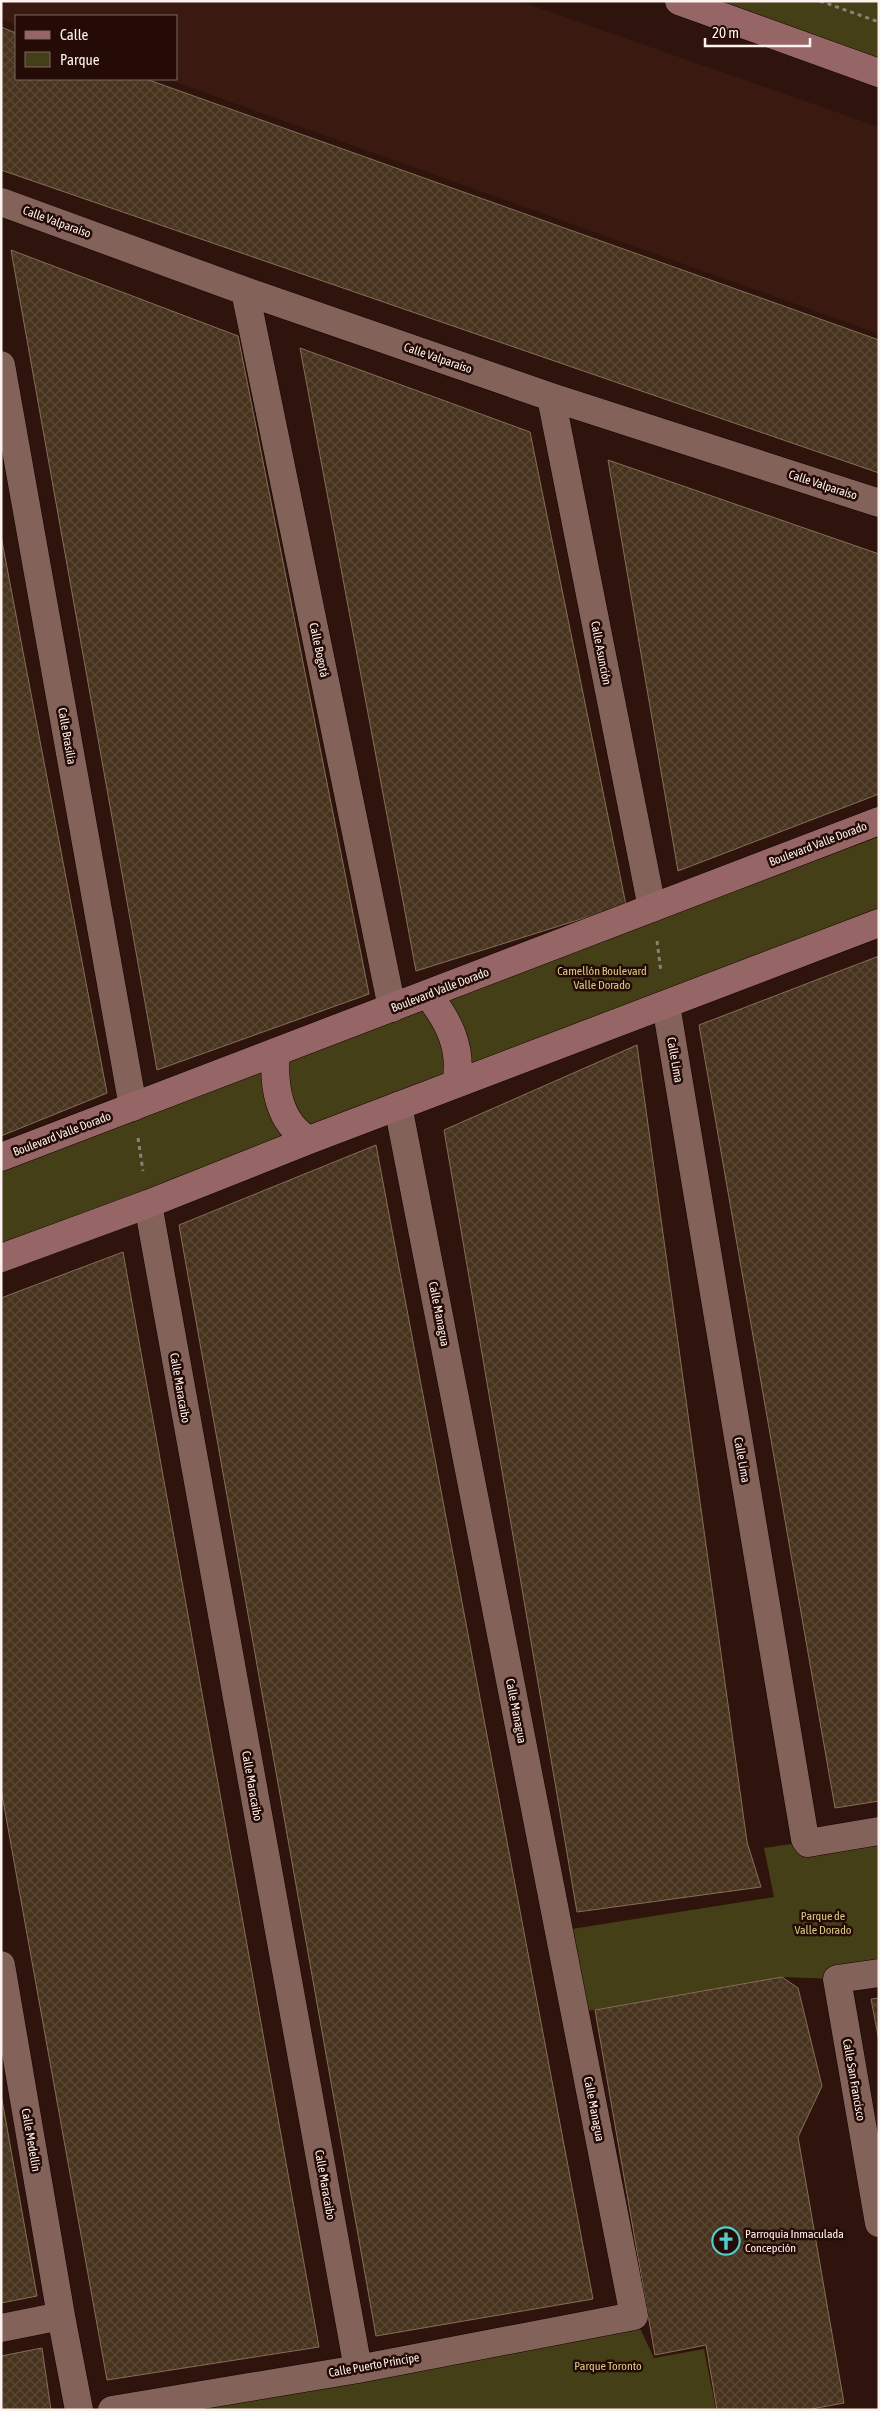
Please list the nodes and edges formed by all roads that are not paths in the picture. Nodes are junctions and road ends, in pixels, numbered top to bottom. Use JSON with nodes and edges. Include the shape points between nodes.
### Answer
{"nodes":[{"id":1,"x":679,"y":1,"type":"edge"},
{"id":2,"x":879,"y":73,"type":"edge"},
{"id":3,"x":1,"y":202,"type":"edge"},
{"id":4,"x":245,"y":291,"type":"junction"},
{"id":5,"x":1,"y":365,"type":"edge"},
{"id":6,"x":551,"y":398,"type":"junction"},
{"id":7,"x":879,"y":503,"type":"edge"},
{"id":8,"x":879,"y":821,"type":"edge"},
{"id":9,"x":652,"y":908,"type":"junction"},
{"id":10,"x":879,"y":922,"type":"edge"},
{"id":11,"x":428,"y":995,"type":"junction"},
{"id":12,"x":666,"y":1005,"type":"junction"},
{"id":13,"x":392,"y":1008,"type":"junction"},
{"id":14,"x":276,"y":1053,"type":"junction"},
{"id":15,"x":456,"y":1084,"type":"junction"},
{"id":16,"x":398,"y":1106,"type":"junction"},
{"id":17,"x":134,"y":1107,"type":"junction"},
{"id":18,"x":309,"y":1140,"type":"junction"},
{"id":19,"x":1,"y":1157,"type":"edge"},
{"id":20,"x":148,"y":1204,"type":"junction"},
{"id":21,"x":1,"y":1258,"type":"edge"},
{"id":22,"x":879,"y":1831,"type":"edge"},
{"id":23,"x":1,"y":1965,"type":"edge"},
{"id":24,"x":879,"y":1973,"type":"edge"},
{"id":25,"x":879,"y":2223,"type":"edge"},
{"id":26,"x":61,"y":2316,"type":"junction"},
{"id":27,"x":634,"y":2316,"type":"joint"},
{"id":28,"x":1,"y":2328,"type":"edge"},
{"id":29,"x":358,"y":2368,"type":"junction"},
{"id":30,"x":79,"y":2410,"type":"edge"},
{"id":31,"x":112,"y":2410,"type":"edge"}],
"edges":[{"from":1,"to":2,"type":"street"},
{"from":3,"to":4,"type":"street","name":"Calle Valparaíso"},
{"from":4,"to":6,"type":"street","name":"Calle Valparaíso"},
{"from":4,"to":13,"type":"street","name":"Calle Bogotá"},
{"from":5,"to":17,"type":"street","name":"Calle Brasilia"},
{"from":6,"to":7,"type":"street","name":"Calle Valparaíso"},
{"from":6,"to":9,"type":"street","name":"Calle Asunción"},
{"from":8,"to":9,"type":"street","name":"Boulevard Valle Dorado"},
{"from":9,"to":11,"type":"street","name":"Boulevard Valle Dorado"},
{"from":10,"to":12,"type":"street"},
{"from":11,"to":13,"type":"street","name":"Boulevard Valle Dorado"},
{"from":11,"to":15,"type":"street","via":[[452,1032],[458,1054]]},
{"from":12,"to":15,"type":"street"},
{"from":12,"to":22,"type":"street","name":"Calle Lima","via":[[805,1839],[808,1843]]},
{"from":13,"to":14,"type":"street","name":"Boulevard Valle Dorado"},
{"from":14,"to":17,"type":"street","name":"Boulevard Valle Dorado"},
{"from":14,"to":18,"type":"street","via":[[274,1075],[278,1097],[286,1118]]},
{"from":15,"to":16,"type":"street"},
{"from":16,"to":18,"type":"street"},
{"from":16,"to":27,"type":"street","name":"Calle Managua"},
{"from":17,"to":19,"type":"street","name":"Boulevard Valle Dorado"},
{"from":18,"to":20,"type":"street"},
{"from":20,"to":21,"type":"street"},
{"from":20,"to":29,"type":"street","name":"Calle Maracaibo"},
{"from":23,"to":26,"type":"street","name":"Calle Medellín"},
{"from":24,"to":25,"type":"street","name":"Calle San Francisco","via":[[837,1979]]},
{"from":26,"to":28,"type":"street"},
{"from":26,"to":30,"type":"street"},
{"from":27,"to":29,"type":"street","name":"Calle Puerto Príncipe"},
{"from":29,"to":31,"type":"street","name":"Calle Puerto Príncipe"}]}
